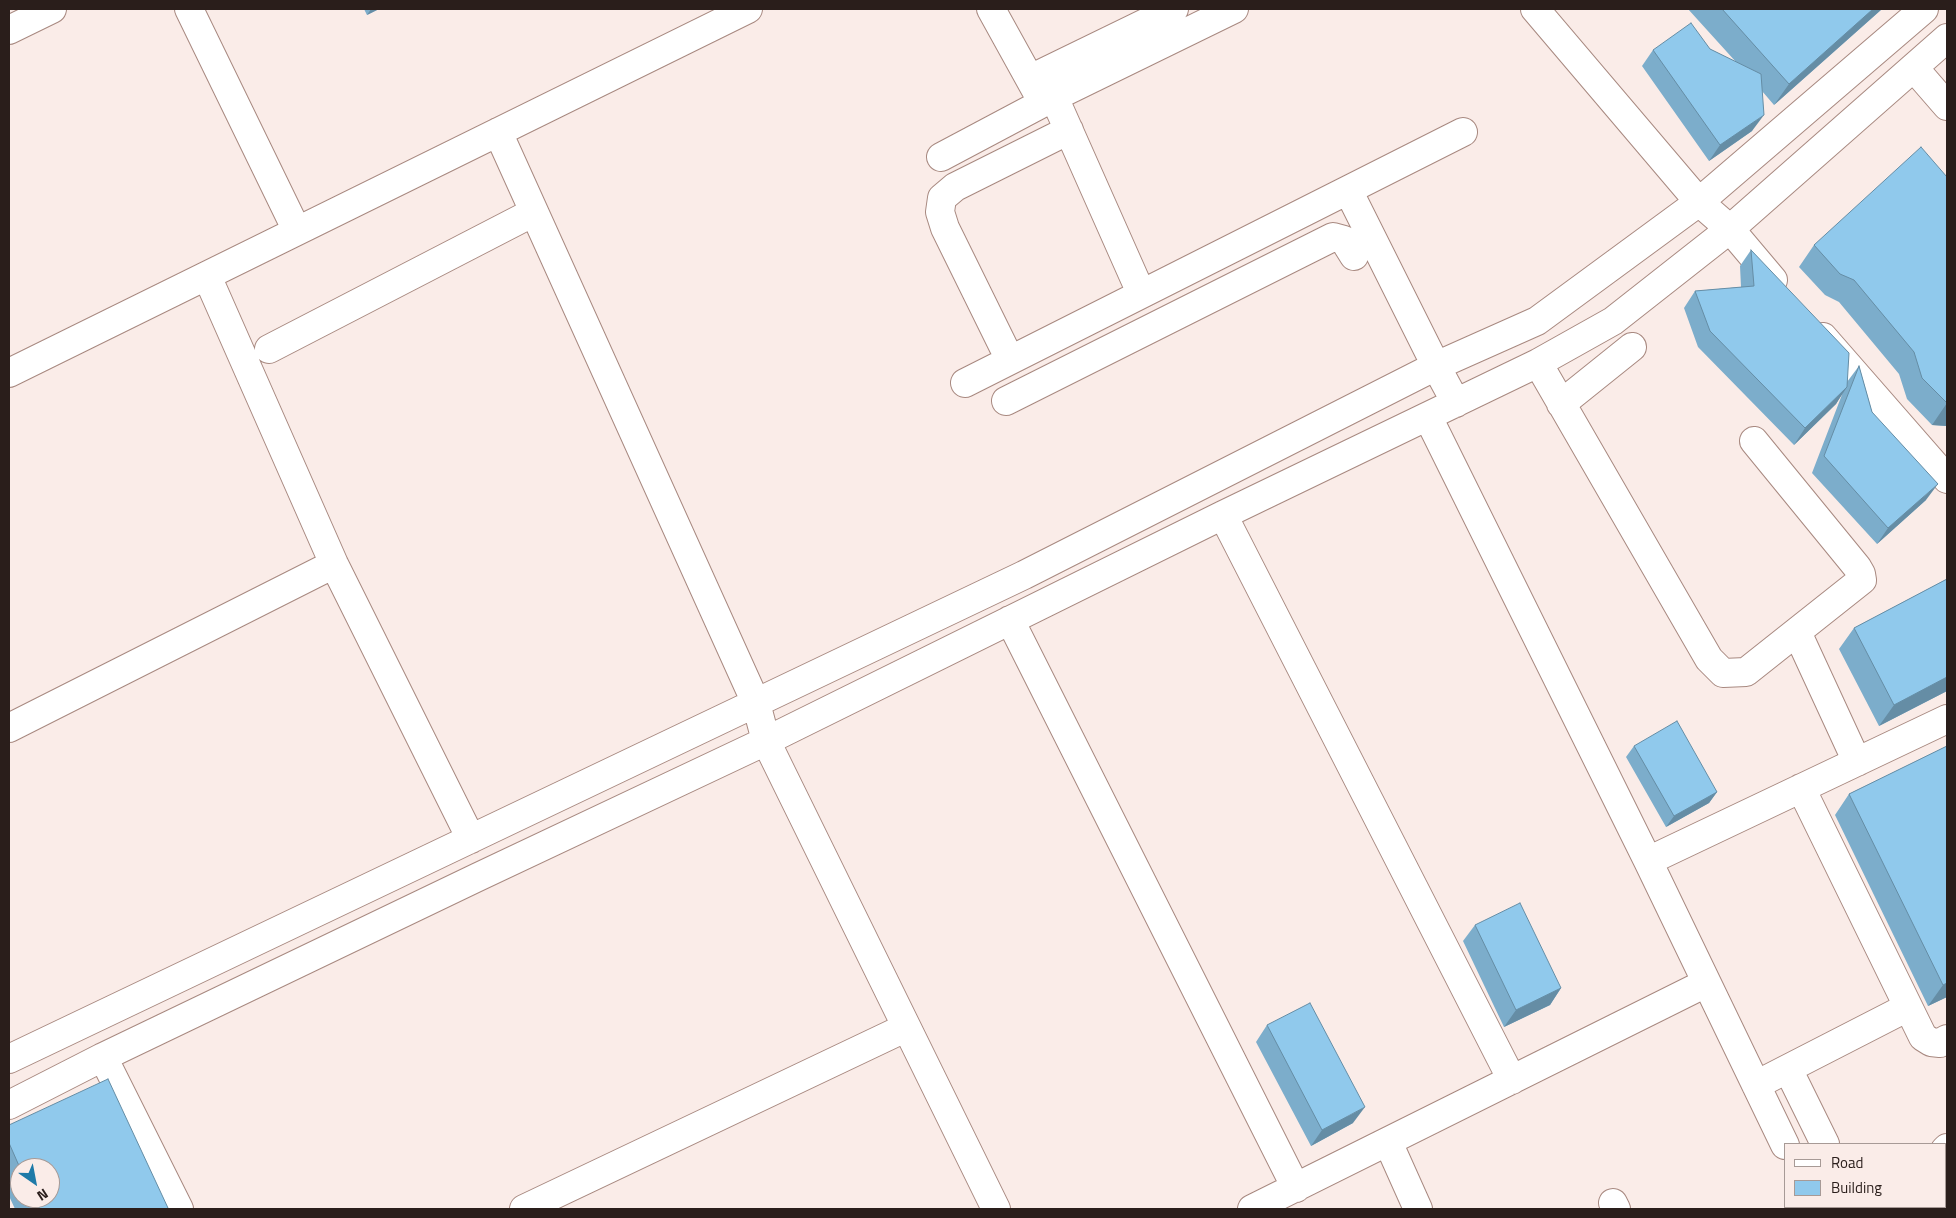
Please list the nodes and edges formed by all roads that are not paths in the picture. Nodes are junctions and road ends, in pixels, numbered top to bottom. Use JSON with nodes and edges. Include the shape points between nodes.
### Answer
{"nodes":[{"id":1,"x":52,"y":9,"type":"edge"},
{"id":2,"x":189,"y":9,"type":"edge"},
{"id":3,"x":748,"y":9,"type":"edge"},
{"id":4,"x":991,"y":9,"type":"edge"},
{"id":5,"x":1174,"y":9,"type":"edge"},
{"id":6,"x":1234,"y":9,"type":"edge"},
{"id":7,"x":1535,"y":9,"type":"edge"},
{"id":8,"x":1924,"y":9,"type":"edge"},
{"id":9,"x":9,"y":30,"type":"edge"},
{"id":10,"x":1947,"y":38,"type":"edge"},
{"id":11,"x":1914,"y":68,"type":"junction"},
{"id":12,"x":1030,"y":79,"type":"junction"},
{"id":13,"x":1048,"y":100,"type":"junction"},
{"id":14,"x":1947,"y":106,"type":"edge"},
{"id":15,"x":1069,"y":130,"type":"junction"},
{"id":16,"x":498,"y":132,"type":"junction"},
{"id":17,"x":1463,"y":132,"type":"dead end"},
{"id":18,"x":941,"y":157,"type":"dead end"},
{"id":19,"x":1348,"y":190,"type":"junction"},
{"id":20,"x":1699,"y":202,"type":"junction"},
{"id":21,"x":534,"y":212,"type":"junction"},
{"id":22,"x":1730,"y":229,"type":"junction"},
{"id":23,"x":297,"y":231,"type":"junction"},
{"id":24,"x":1354,"y":256,"type":"dead end"},
{"id":25,"x":207,"y":276,"type":"junction"},
{"id":26,"x":1146,"y":291,"type":"junction"},
{"id":27,"x":1787,"y":296,"type":"edge"},
{"id":28,"x":1806,"y":318,"type":"edge"},
{"id":29,"x":1167,"y":321,"type":"junction"},
{"id":30,"x":1632,"y":347,"type":"dead end"},
{"id":31,"x":269,"y":349,"type":"dead end"},
{"id":32,"x":1010,"y":360,"type":"junction"},
{"id":33,"x":1538,"y":363,"type":"junction"},
{"id":34,"x":1436,"y":366,"type":"junction"},
{"id":35,"x":9,"y":374,"type":"edge"},
{"id":36,"x":965,"y":383,"type":"dead end"},
{"id":37,"x":1006,"y":401,"type":"dead end"},
{"id":38,"x":1456,"y":403,"type":"junction"},
{"id":39,"x":1561,"y":404,"type":"junction"},
{"id":40,"x":1428,"y":417,"type":"junction"},
{"id":41,"x":1754,"y":441,"type":"dead end"},
{"id":42,"x":1947,"y":480,"type":"edge"},
{"id":43,"x":1224,"y":515,"type":"junction"},
{"id":44,"x":334,"y":564,"type":"junction"},
{"id":45,"x":1010,"y":620,"type":"junction"},
{"id":46,"x":1797,"y":632,"type":"junction"},
{"id":47,"x":756,"y":703,"type":"junction"},
{"id":48,"x":1947,"y":719,"type":"edge"},
{"id":49,"x":9,"y":728,"type":"edge"},
{"id":50,"x":766,"y":741,"type":"junction"},
{"id":51,"x":1857,"y":762,"type":"junction"},
{"id":52,"x":1801,"y":788,"type":"junction"},
{"id":53,"x":470,"y":839,"type":"junction"},
{"id":54,"x":1648,"y":861,"type":"junction"},
{"id":55,"x":1706,"y":983,"type":"junction"},
{"id":56,"x":1908,"y":1008,"type":"junction"},
{"id":57,"x":905,"y":1028,"type":"junction"},
{"id":58,"x":1947,"y":1039,"type":"edge"},
{"id":59,"x":103,"y":1057,"type":"junction"},
{"id":60,"x":9,"y":1059,"type":"edge"},
{"id":61,"x":1788,"y":1069,"type":"junction"},
{"id":62,"x":1512,"y":1080,"type":"junction"},
{"id":63,"x":1756,"y":1086,"type":"junction"},
{"id":64,"x":9,"y":1105,"type":"edge"},
{"id":65,"x":1388,"y":1142,"type":"junction"},
{"id":66,"x":1784,"y":1143,"type":"edge"},
{"id":67,"x":1825,"y":1143,"type":"edge"},
{"id":68,"x":1296,"y":1188,"type":"junction"},
{"id":69,"x":178,"y":1209,"type":"edge"},
{"id":70,"x":524,"y":1209,"type":"edge"},
{"id":71,"x":996,"y":1209,"type":"edge"},
{"id":72,"x":1252,"y":1209,"type":"edge"},
{"id":73,"x":1418,"y":1209,"type":"edge"}],
"edges":[{"from":1,"to":9,"type":"street"},
{"from":2,"to":23,"type":"street"},
{"from":3,"to":16,"type":"street"},
{"from":4,"to":12,"type":"street"},
{"from":5,"to":12,"type":"street"},
{"from":6,"to":13,"type":"street"},
{"from":7,"to":20,"type":"street"},
{"from":8,"to":20,"type":"street"},
{"from":10,"to":11,"type":"street"},
{"from":11,"to":14,"type":"street"},
{"from":11,"to":22,"type":"street"},
{"from":12,"to":13,"type":"street"},
{"from":13,"to":15,"type":"street"},
{"from":13,"to":18,"type":"street"},
{"from":15,"to":26,"type":"street"},
{"from":15,"to":32,"type":"street","via":[[956,187],[942,198],[940,212],[945,228]]},
{"from":16,"to":21,"type":"street"},
{"from":16,"to":23,"type":"street"},
{"from":17,"to":19,"type":"street"},
{"from":19,"to":26,"type":"street"},
{"from":19,"to":34,"type":"street"},
{"from":20,"to":22,"type":"street"},
{"from":20,"to":34,"type":"street","via":[[1537,321]]},
{"from":21,"to":31,"type":"street"},
{"from":21,"to":47,"type":"street"},
{"from":22,"to":27,"type":"street"},
{"from":22,"to":33,"type":"street","via":[[1613,322]]},
{"from":23,"to":25,"type":"street"},
{"from":24,"to":29,"type":"street","via":[[1344,240],[1333,237]]},
{"from":25,"to":35,"type":"street"},
{"from":25,"to":44,"type":"street"},
{"from":26,"to":29,"type":"street"},
{"from":26,"to":32,"type":"street"},
{"from":28,"to":42,"type":"street"},
{"from":29,"to":37,"type":"street"},
{"from":30,"to":39,"type":"street"},
{"from":32,"to":36,"type":"street"},
{"from":33,"to":38,"type":"street"},
{"from":33,"to":39,"type":"street"},
{"from":34,"to":38,"type":"street"},
{"from":34,"to":47,"type":"street","via":[[1024,575]]},
{"from":38,"to":40,"type":"street"},
{"from":39,"to":46,"type":"street","via":[[1709,659],[1723,673],[1746,672]]},
{"from":40,"to":43,"type":"street"},
{"from":40,"to":54,"type":"street"},
{"from":41,"to":46,"type":"street","via":[[1861,574],[1862,580]]},
{"from":43,"to":45,"type":"street"},
{"from":43,"to":62,"type":"street"},
{"from":44,"to":49,"type":"street"},
{"from":44,"to":53,"type":"street"},
{"from":45,"to":50,"type":"street"},
{"from":45,"to":68,"type":"street"},
{"from":46,"to":51,"type":"street"},
{"from":47,"to":50,"type":"street"},
{"from":47,"to":53,"type":"street"},
{"from":48,"to":51,"type":"street"},
{"from":50,"to":57,"type":"street"},
{"from":50,"to":59,"type":"street"},
{"from":51,"to":52,"type":"street"},
{"from":52,"to":54,"type":"street"},
{"from":52,"to":56,"type":"street"},
{"from":53,"to":60,"type":"street"},
{"from":54,"to":55,"type":"street"},
{"from":55,"to":62,"type":"street"},
{"from":55,"to":63,"type":"street"},
{"from":56,"to":58,"type":"street","via":[[1923,1037],[1940,1043]]},
{"from":56,"to":61,"type":"street"},
{"from":57,"to":70,"type":"street"},
{"from":57,"to":71,"type":"street"},
{"from":59,"to":64,"type":"street"},
{"from":59,"to":69,"type":"street"},
{"from":61,"to":63,"type":"street"},
{"from":61,"to":67,"type":"street"},
{"from":62,"to":65,"type":"street"},
{"from":63,"to":66,"type":"street"},
{"from":65,"to":68,"type":"street"},
{"from":65,"to":73,"type":"street"},
{"from":68,"to":72,"type":"street"}]}
